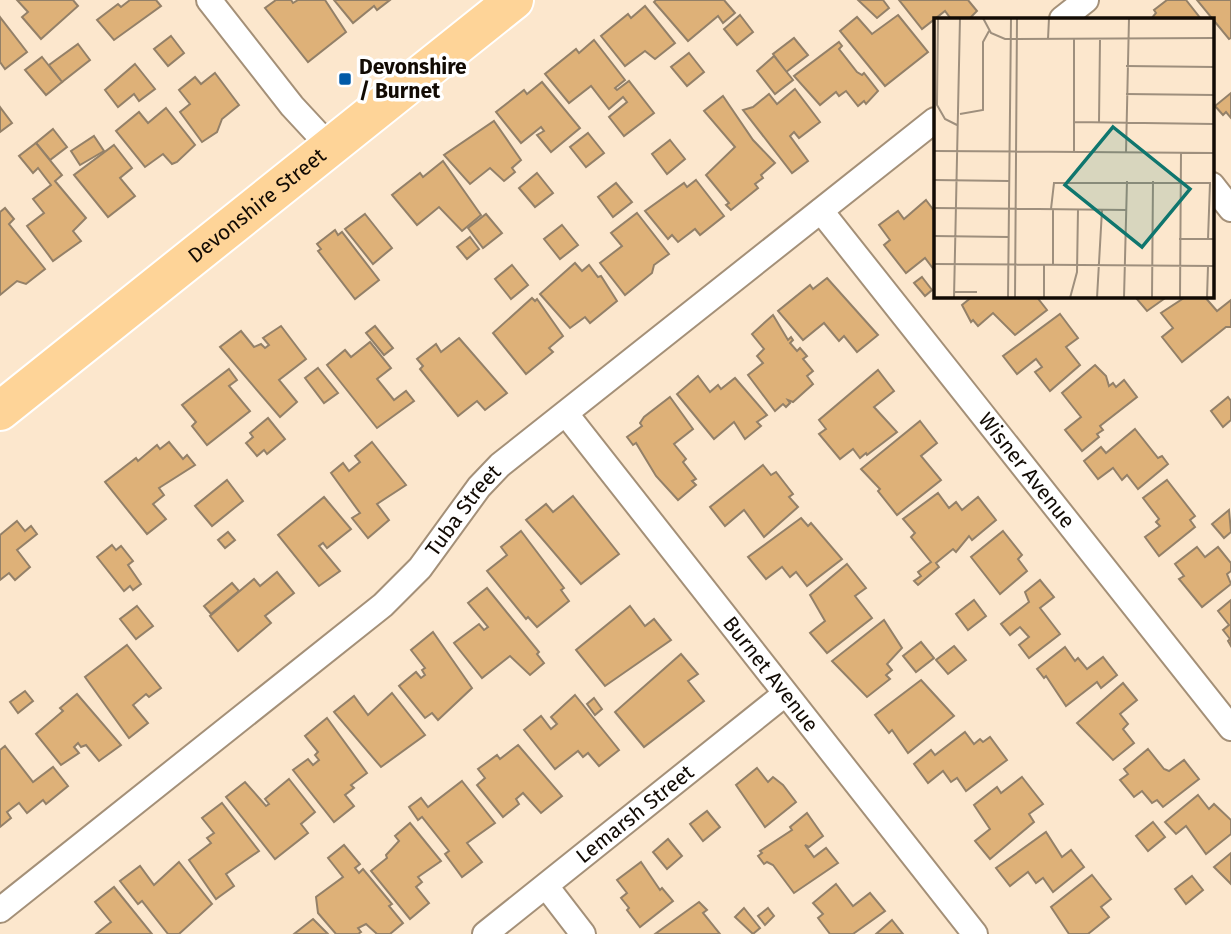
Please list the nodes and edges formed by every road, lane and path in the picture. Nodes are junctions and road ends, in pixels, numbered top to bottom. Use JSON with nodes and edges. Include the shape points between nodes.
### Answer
{"nodes":[{"id":1,"x":209,"y":0,"type":"edge"},
{"id":2,"x":514,"y":0,"type":"edge"},
{"id":3,"x":1086,"y":0,"type":"edge"},
{"id":4,"x":1063,"y":18,"type":"edge"},
{"id":5,"x":1096,"y":18,"type":"edge"},
{"id":6,"x":934,"y":121,"type":"edge"},
{"id":7,"x":330,"y":147,"type":"junction"},
{"id":8,"x":1214,"y":188,"type":"edge"},
{"id":9,"x":1231,"y":209,"type":"edge"},
{"id":10,"x":821,"y":211,"type":"junction"},
{"id":11,"x":0,"y":411,"type":"edge"},
{"id":12,"x":566,"y":414,"type":"junction"},
{"id":13,"x":785,"y":694,"type":"junction"},
{"id":14,"x":1231,"y":728,"type":"edge"},
{"id":15,"x":546,"y":886,"type":"junction"},
{"id":16,"x":0,"y":910,"type":"edge"},
{"id":17,"x":485,"y":934,"type":"edge"},
{"id":18,"x":583,"y":934,"type":"edge"},
{"id":19,"x":975,"y":934,"type":"edge"}],
"edges":[{"from":1,"to":7,"type":"street"},
{"from":2,"to":7,"type":"main road","name":"Devonshire Street"},
{"from":3,"to":4,"type":"street"},
{"from":3,"to":5,"type":"street"},
{"from":6,"to":10,"type":"street","name":"Tuba Street"},
{"from":7,"to":11,"type":"main road","name":"Devonshire Street"},
{"from":8,"to":9,"type":"street"},
{"from":10,"to":12,"type":"street","name":"Tuba Street"},
{"from":10,"to":14,"type":"street","name":"Wisner Avenue"},
{"from":12,"to":13,"type":"street","name":"Burnet Avenue"},
{"from":12,"to":16,"type":"street","name":"Tuba Street","via":[[486,480],[420,568],[383,605]]},
{"from":13,"to":15,"type":"street","name":"Lemarsh Street"},
{"from":13,"to":19,"type":"street","name":"Burnet Avenue"},
{"from":15,"to":17,"type":"street","name":"Lemarsh Street"},
{"from":15,"to":18,"type":"street"}]}
